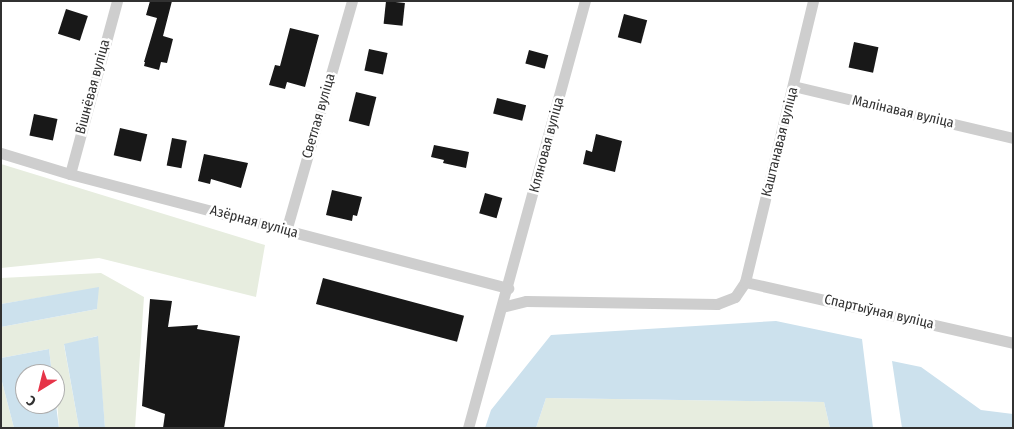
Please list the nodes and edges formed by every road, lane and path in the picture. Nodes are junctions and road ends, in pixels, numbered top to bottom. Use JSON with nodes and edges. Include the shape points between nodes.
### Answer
{"nodes":[{"id":1,"x":117,"y":1,"type":"edge"},
{"id":2,"x":352,"y":1,"type":"edge"},
{"id":3,"x":585,"y":1,"type":"edge"},
{"id":4,"x":813,"y":1,"type":"edge"},
{"id":5,"x":793,"y":86,"type":"junction"},
{"id":6,"x":1013,"y":138,"type":"edge"},
{"id":7,"x":1,"y":153,"type":"edge"},
{"id":8,"x":70,"y":174,"type":"junction"},
{"id":9,"x":286,"y":231,"type":"junction"},
{"id":10,"x":745,"y":282,"type":"junction"},
{"id":11,"x":508,"y":288,"type":"junction"},
{"id":12,"x":502,"y":307,"type":"junction"},
{"id":13,"x":1013,"y":343,"type":"edge"},
{"id":14,"x":468,"y":428,"type":"edge"}],
"edges":[{"from":1,"to":8,"type":"street","name":"Вішнёвая вуліца"},
{"from":2,"to":9,"type":"street","name":"Светлая вуліца"},
{"from":3,"to":11,"type":"street","name":"Кляновая вуліца"},
{"from":4,"to":5,"type":"street","name":"Каштанавая вуліца"},
{"from":5,"to":6,"type":"street","name":"Малінавая вуліца"},
{"from":5,"to":10,"type":"street","name":"Каштанавая вуліца"},
{"from":7,"to":8,"type":"street","name":"Азёрная вуліца"},
{"from":8,"to":9,"type":"street","name":"Азёрная вуліца"},
{"from":9,"to":11,"type":"street","name":"Азёрная вуліца"},
{"from":10,"to":12,"type":"street","via":[[735,297],[717,304],[526,301]]},
{"from":10,"to":13,"type":"street","name":"Спартыўная вуліца"},
{"from":11,"to":12,"type":"street","name":"Кляновая вуліца"},
{"from":12,"to":14,"type":"street","name":"Кляновая вуліца"}]}
